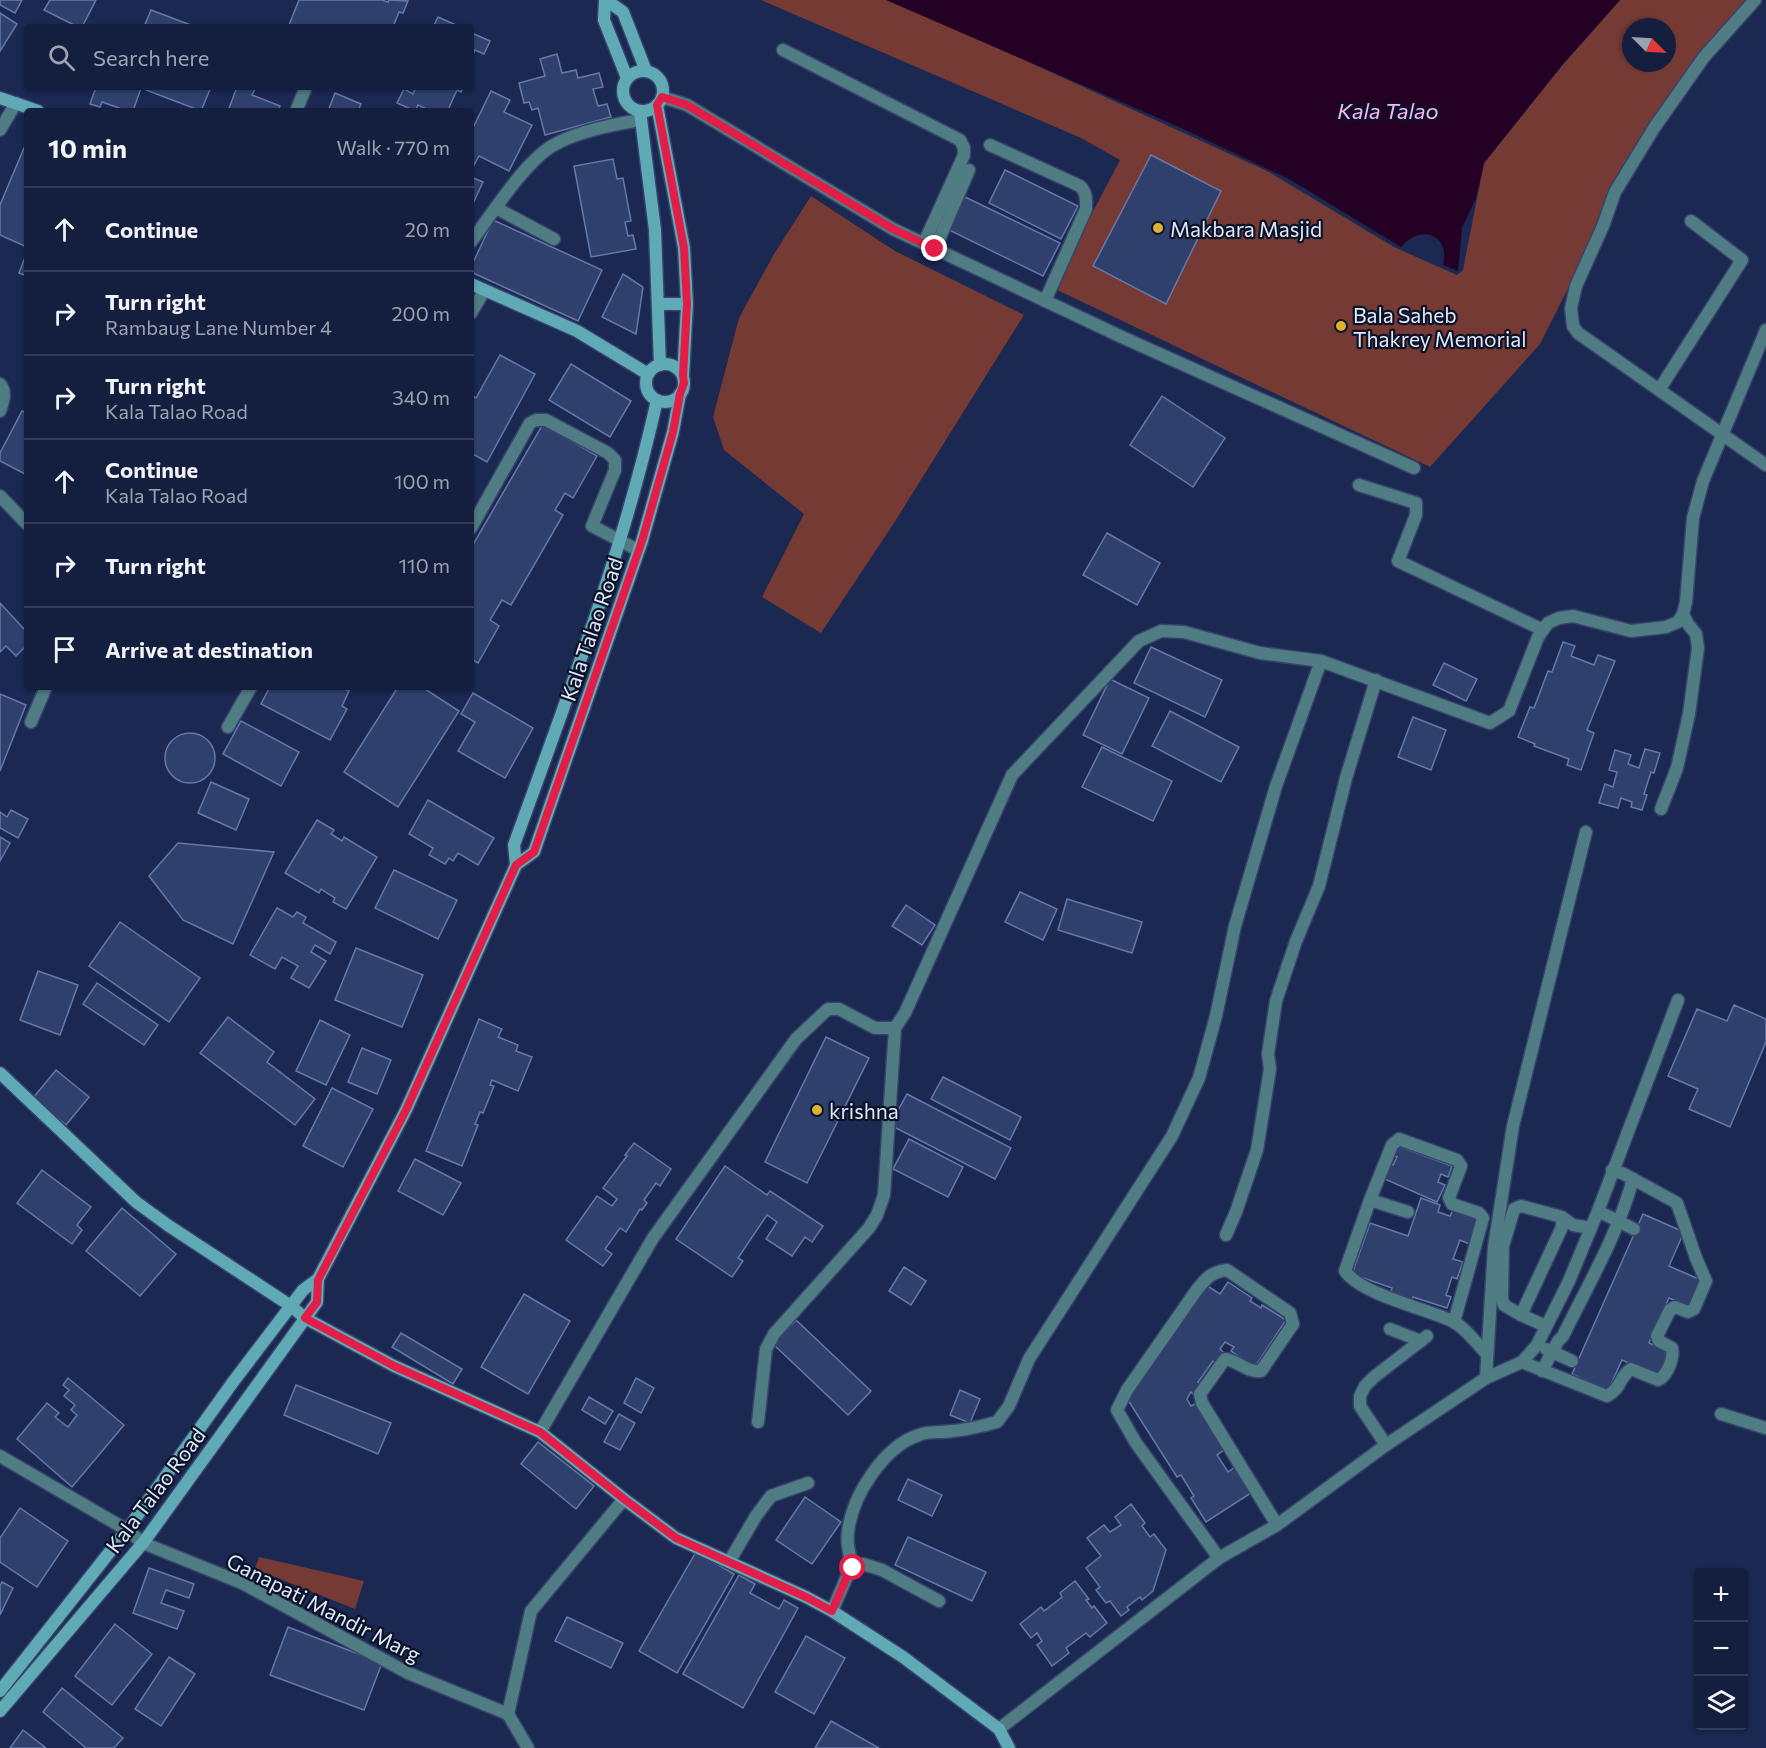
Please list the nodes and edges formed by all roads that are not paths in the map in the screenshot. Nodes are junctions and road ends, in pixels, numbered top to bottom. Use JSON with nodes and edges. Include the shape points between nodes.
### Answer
{"nodes":[{"id":1,"x":606,"y":0,"type":"edge"},
{"id":2,"x":1755,"y":0,"type":"edge"},
{"id":3,"x":783,"y":50,"type":"dead end"},
{"id":4,"x":646,"y":71,"type":"junction"},
{"id":5,"x":627,"y":78,"type":"junction"},
{"id":6,"x":305,"y":90,"type":"edge"},
{"id":7,"x":0,"y":98,"type":"edge"},
{"id":8,"x":660,"y":101,"type":"junction"},
{"id":9,"x":16,"y":102,"type":"junction"},
{"id":10,"x":31,"y":108,"type":"edge"},
{"id":11,"x":297,"y":108,"type":"edge"},
{"id":12,"x":640,"y":115,"type":"junction"},
{"id":13,"x":0,"y":130,"type":"edge"},
{"id":14,"x":990,"y":145,"type":"dead end"},
{"id":15,"x":969,"y":170,"type":"dead end"},
{"id":16,"x":496,"y":208,"type":"junction"},
{"id":17,"x":1690,"y":221,"type":"dead end"},
{"id":18,"x":474,"y":238,"type":"edge"},
{"id":19,"x":554,"y":239,"type":"dead end"},
{"id":20,"x":929,"y":246,"type":"junction"},
{"id":21,"x":474,"y":286,"type":"edge"},
{"id":22,"x":484,"y":291,"type":"junction"},
{"id":23,"x":1045,"y":301,"type":"junction"},
{"id":24,"x":658,"y":304,"type":"junction"},
{"id":25,"x":687,"y":304,"type":"junction"},
{"id":26,"x":474,"y":307,"type":"edge"},
{"id":27,"x":1766,"y":330,"type":"edge"},
{"id":28,"x":660,"y":365,"type":"junction"},
{"id":29,"x":648,"y":374,"type":"junction"},
{"id":30,"x":683,"y":376,"type":"junction"},
{"id":31,"x":0,"y":384,"type":"edge"},
{"id":32,"x":1659,"y":390,"type":"junction"},
{"id":33,"x":680,"y":394,"type":"junction"},
{"id":34,"x":657,"y":400,"type":"junction"},
{"id":35,"x":0,"y":411,"type":"edge"},
{"id":36,"x":1723,"y":435,"type":"junction"},
{"id":37,"x":1766,"y":465,"type":"edge"},
{"id":38,"x":1414,"y":468,"type":"dead end"},
{"id":39,"x":1359,"y":485,"type":"dead end"},
{"id":40,"x":0,"y":496,"type":"edge"},
{"id":41,"x":24,"y":521,"type":"edge"},
{"id":42,"x":474,"y":523,"type":"edge"},
{"id":43,"x":621,"y":542,"type":"junction"},
{"id":44,"x":638,"y":550,"type":"junction"},
{"id":45,"x":1683,"y":614,"type":"junction"},
{"id":46,"x":1543,"y":630,"type":"junction"},
{"id":47,"x":1321,"y":661,"type":"junction"},
{"id":48,"x":1376,"y":680,"type":"junction"},
{"id":49,"x":45,"y":690,"type":"edge"},
{"id":50,"x":249,"y":690,"type":"edge"},
{"id":51,"x":31,"y":722,"type":"dead end"},
{"id":52,"x":228,"y":727,"type":"dead end"},
{"id":53,"x":1661,"y":809,"type":"dead end"},
{"id":54,"x":1586,"y":832,"type":"dead end"},
{"id":55,"x":516,"y":865,"type":"junction"},
{"id":56,"x":1678,"y":1000,"type":"dead end"},
{"id":57,"x":895,"y":1028,"type":"junction"},
{"id":58,"x":0,"y":1073,"type":"edge"},
{"id":59,"x":1612,"y":1170,"type":"junction"},
{"id":60,"x":1633,"y":1179,"type":"junction"},
{"id":61,"x":1370,"y":1200,"type":"junction"},
{"id":62,"x":1598,"y":1210,"type":"junction"},
{"id":63,"x":1407,"y":1212,"type":"dead end"},
{"id":64,"x":1562,"y":1217,"type":"junction"},
{"id":65,"x":1619,"y":1220,"type":"junction"},
{"id":66,"x":1591,"y":1228,"type":"junction"},
{"id":67,"x":1634,"y":1229,"type":"dead end"},
{"id":68,"x":1226,"y":1235,"type":"dead end"},
{"id":69,"x":318,"y":1280,"type":"junction"},
{"id":70,"x":291,"y":1306,"type":"junction"},
{"id":71,"x":1521,"y":1315,"type":"junction"},
{"id":72,"x":305,"y":1318,"type":"junction"},
{"id":73,"x":1454,"y":1322,"type":"junction"},
{"id":74,"x":1546,"y":1326,"type":"junction"},
{"id":75,"x":1390,"y":1329,"type":"dead end"},
{"id":76,"x":1537,"y":1345,"type":"junction"},
{"id":77,"x":1552,"y":1352,"type":"junction"},
{"id":78,"x":1486,"y":1353,"type":"junction"},
{"id":79,"x":1572,"y":1361,"type":"dead end"},
{"id":80,"x":1522,"y":1362,"type":"junction"},
{"id":81,"x":1542,"y":1371,"type":"junction"},
{"id":82,"x":1486,"y":1378,"type":"junction"},
{"id":83,"x":1721,"y":1414,"type":"dead end"},
{"id":84,"x":758,"y":1422,"type":"dead end"},
{"id":85,"x":1766,"y":1428,"type":"edge"},
{"id":86,"x":540,"y":1432,"type":"junction"},
{"id":87,"x":1386,"y":1445,"type":"junction"},
{"id":88,"x":0,"y":1456,"type":"edge"},
{"id":89,"x":808,"y":1482,"type":"dead end"},
{"id":90,"x":624,"y":1499,"type":"junction"},
{"id":91,"x":1277,"y":1525,"type":"junction"},
{"id":92,"x":127,"y":1530,"type":"junction"},
{"id":93,"x":143,"y":1543,"type":"junction"},
{"id":94,"x":1219,"y":1558,"type":"junction"},
{"id":95,"x":729,"y":1562,"type":"junction"},
{"id":96,"x":853,"y":1568,"type":"junction"},
{"id":97,"x":939,"y":1601,"type":"dead end"},
{"id":98,"x":832,"y":1611,"type":"junction"},
{"id":99,"x":0,"y":1690,"type":"edge"},
{"id":100,"x":0,"y":1711,"type":"edge"},
{"id":101,"x":508,"y":1714,"type":"junction"},
{"id":102,"x":999,"y":1729,"type":"junction"},
{"id":103,"x":528,"y":1748,"type":"edge"},
{"id":104,"x":1009,"y":1748,"type":"edge"}],
"edges":[{"from":1,"to":4,"type":"street","via":[[623,12]]},
{"from":1,"to":5,"type":"street","via":[[604,20]]},
{"from":2,"to":32,"type":"street","via":[[1704,57],[1615,192],[1570,308],[1578,333]]},
{"from":3,"to":20,"type":"street","via":[[960,140],[964,155]]},
{"from":4,"to":5,"type":"street"},
{"from":4,"to":8,"type":"street","via":[[660,80]]},
{"from":5,"to":12,"type":"street","via":[[623,87],[625,100]]},
{"from":6,"to":11,"type":"street"},
{"from":7,"to":9,"type":"street"},
{"from":8,"to":12,"type":"street"},
{"from":8,"to":20,"type":"street","via":[[687,105],[893,229]]},
{"from":8,"to":25,"type":"street","via":[[684,248]]},
{"from":9,"to":10,"type":"street"},
{"from":9,"to":13,"type":"street"},
{"from":12,"to":16,"type":"street","via":[[552,146],[535,160]]},
{"from":12,"to":24,"type":"street","via":[[654,230]]},
{"from":14,"to":23,"type":"street","via":[[1084,191],[1086,209]]},
{"from":15,"to":20,"type":"street"},
{"from":16,"to":18,"type":"street"},
{"from":16,"to":19,"type":"street"},
{"from":17,"to":32,"type":"street","via":[[1742,260]]},
{"from":20,"to":23,"type":"street"},
{"from":21,"to":22,"type":"street"},
{"from":22,"to":26,"type":"street"},
{"from":22,"to":29,"type":"street","via":[[577,331]]},
{"from":23,"to":38,"type":"street"},
{"from":24,"to":25,"type":"street"},
{"from":24,"to":28,"type":"street"},
{"from":25,"to":30,"type":"street"},
{"from":27,"to":36,"type":"street"},
{"from":28,"to":29,"type":"street"},
{"from":28,"to":30,"type":"street","via":[[669,364]]},
{"from":29,"to":34,"type":"street","via":[[646,387]]},
{"from":30,"to":33,"type":"street"},
{"from":31,"to":35,"type":"street","via":[[4,397]]},
{"from":32,"to":36,"type":"street"},
{"from":33,"to":34,"type":"street","via":[[669,401]]},
{"from":33,"to":44,"type":"street","name":"Kala Talao Road","via":[[673,432]]},
{"from":34,"to":43,"type":"street","name":"Kala Talao Road"},
{"from":36,"to":37,"type":"street"},
{"from":36,"to":45,"type":"street","via":[[1703,481],[1693,518]]},
{"from":39,"to":46,"type":"street","via":[[1416,503],[1416,515],[1398,561]]},
{"from":40,"to":41,"type":"street"},
{"from":42,"to":43,"type":"street","via":[[530,423],[546,420],[615,460],[615,470],[592,526]]},
{"from":43,"to":44,"type":"street"},
{"from":43,"to":55,"type":"street","name":"Kala Talao Road","via":[[514,845]]},
{"from":44,"to":55,"type":"street","name":"Kala Talao Road","via":[[534,852]]},
{"from":45,"to":46,"type":"street","via":[[1678,622],[1666,627],[1631,631],[1573,616],[1548,623]]},
{"from":45,"to":53,"type":"street","via":[[1696,634],[1698,648],[1677,768]]},
{"from":46,"to":48,"type":"street","via":[[1509,711],[1490,723]]},
{"from":47,"to":48,"type":"street"},
{"from":47,"to":57,"type":"street","via":[[1260,653],[1184,632],[1161,631],[1138,642],[1012,775]]},
{"from":47,"to":96,"type":"street","via":[[1276,786],[1235,926],[1199,1078],[1172,1136],[1029,1359],[998,1422],[922,1434],[904,1441],[870,1476],[847,1533]]},
{"from":48,"to":68,"type":"street","via":[[1319,886],[1276,1001],[1257,1150]]},
{"from":49,"to":51,"type":"street"},
{"from":50,"to":52,"type":"street"},
{"from":54,"to":78,"type":"street","via":[[1513,1126],[1494,1246]]},
{"from":55,"to":69,"type":"street","name":"Kala Talao Road","via":[[406,1110]]},
{"from":56,"to":59,"type":"street"},
{"from":57,"to":84,"type":"street","via":[[884,1195],[869,1228],[774,1334],[766,1349]]},
{"from":57,"to":86,"type":"street","via":[[875,1028],[839,1009],[828,1009],[796,1039],[652,1239]]},
{"from":58,"to":70,"type":"street","via":[[136,1202]]},
{"from":59,"to":60,"type":"street"},
{"from":59,"to":62,"type":"street"},
{"from":60,"to":65,"type":"street"},
{"from":60,"to":81,"type":"street","via":[[1677,1203],[1706,1281],[1694,1309],[1688,1312],[1674,1307],[1657,1336],[1674,1354],[1665,1376],[1658,1380],[1631,1369],[1624,1373],[1616,1392],[1607,1396]]},
{"from":61,"to":63,"type":"street"},
{"from":61,"to":73,"type":"street","via":[[1345,1271],[1350,1278],[1411,1307]]},
{"from":61,"to":73,"type":"street","via":[[1392,1145],[1399,1139],[1457,1160],[1461,1166],[1449,1198],[1452,1204],[1483,1218]]},
{"from":62,"to":65,"type":"street"},
{"from":62,"to":66,"type":"street"},
{"from":64,"to":66,"type":"street","via":[[1574,1225]]},
{"from":64,"to":71,"type":"street","via":[[1562,1227]]},
{"from":64,"to":71,"type":"street","via":[[1521,1206],[1514,1209],[1503,1246],[1502,1299],[1504,1305]]},
{"from":65,"to":67,"type":"street"},
{"from":65,"to":77,"type":"street"},
{"from":66,"to":74,"type":"street"},
{"from":69,"to":70,"type":"street","name":"Kala Talao Road","via":[[303,1290]]},
{"from":69,"to":72,"type":"street","name":"Kala Talao Road","via":[[317,1302]]},
{"from":70,"to":72,"type":"street"},
{"from":70,"to":92,"type":"street","name":"Kala Talao Road"},
{"from":71,"to":74,"type":"street"},
{"from":72,"to":86,"type":"street","via":[[394,1366]]},
{"from":72,"to":93,"type":"street","name":"Kala Talao Road"},
{"from":73,"to":78,"type":"street"},
{"from":74,"to":76,"type":"street"},
{"from":75,"to":87,"type":"street","via":[[1424,1339],[1374,1377],[1360,1396],[1360,1406]]},
{"from":76,"to":77,"type":"street"},
{"from":76,"to":80,"type":"street"},
{"from":77,"to":79,"type":"street"},
{"from":77,"to":81,"type":"street"},
{"from":78,"to":82,"type":"street"},
{"from":80,"to":81,"type":"street"},
{"from":80,"to":82,"type":"street"},
{"from":82,"to":87,"type":"street"},
{"from":83,"to":85,"type":"street"},
{"from":86,"to":90,"type":"street"},
{"from":87,"to":91,"type":"street"},
{"from":88,"to":92,"type":"street","name":"Ganapati Mandir Marg"},
{"from":89,"to":95,"type":"street","via":[[771,1496]]},
{"from":90,"to":95,"type":"street","via":[[676,1538]]},
{"from":90,"to":101,"type":"street","via":[[531,1611]]},
{"from":91,"to":94,"type":"street"},
{"from":91,"to":94,"type":"street","via":[[1200,1394],[1225,1359],[1253,1372],[1261,1371],[1293,1324],[1290,1313],[1227,1270],[1215,1271],[1196,1291],[1117,1410],[1136,1443]]},
{"from":92,"to":93,"type":"street","name":"Ganapati Mandir Marg"},
{"from":92,"to":99,"type":"street","name":"Kala Talao Road"},
{"from":93,"to":100,"type":"street","name":"Kala Talao Road"},
{"from":93,"to":101,"type":"street","name":"Ganapati Mandir Marg","via":[[242,1583],[408,1673]]},
{"from":94,"to":102,"type":"street"},
{"from":95,"to":98,"type":"street"},
{"from":96,"to":97,"type":"street","via":[[863,1564],[882,1570]]},
{"from":96,"to":98,"type":"street"},
{"from":98,"to":102,"type":"street","via":[[903,1657]]},
{"from":101,"to":103,"type":"street"},
{"from":102,"to":104,"type":"street"}]}
